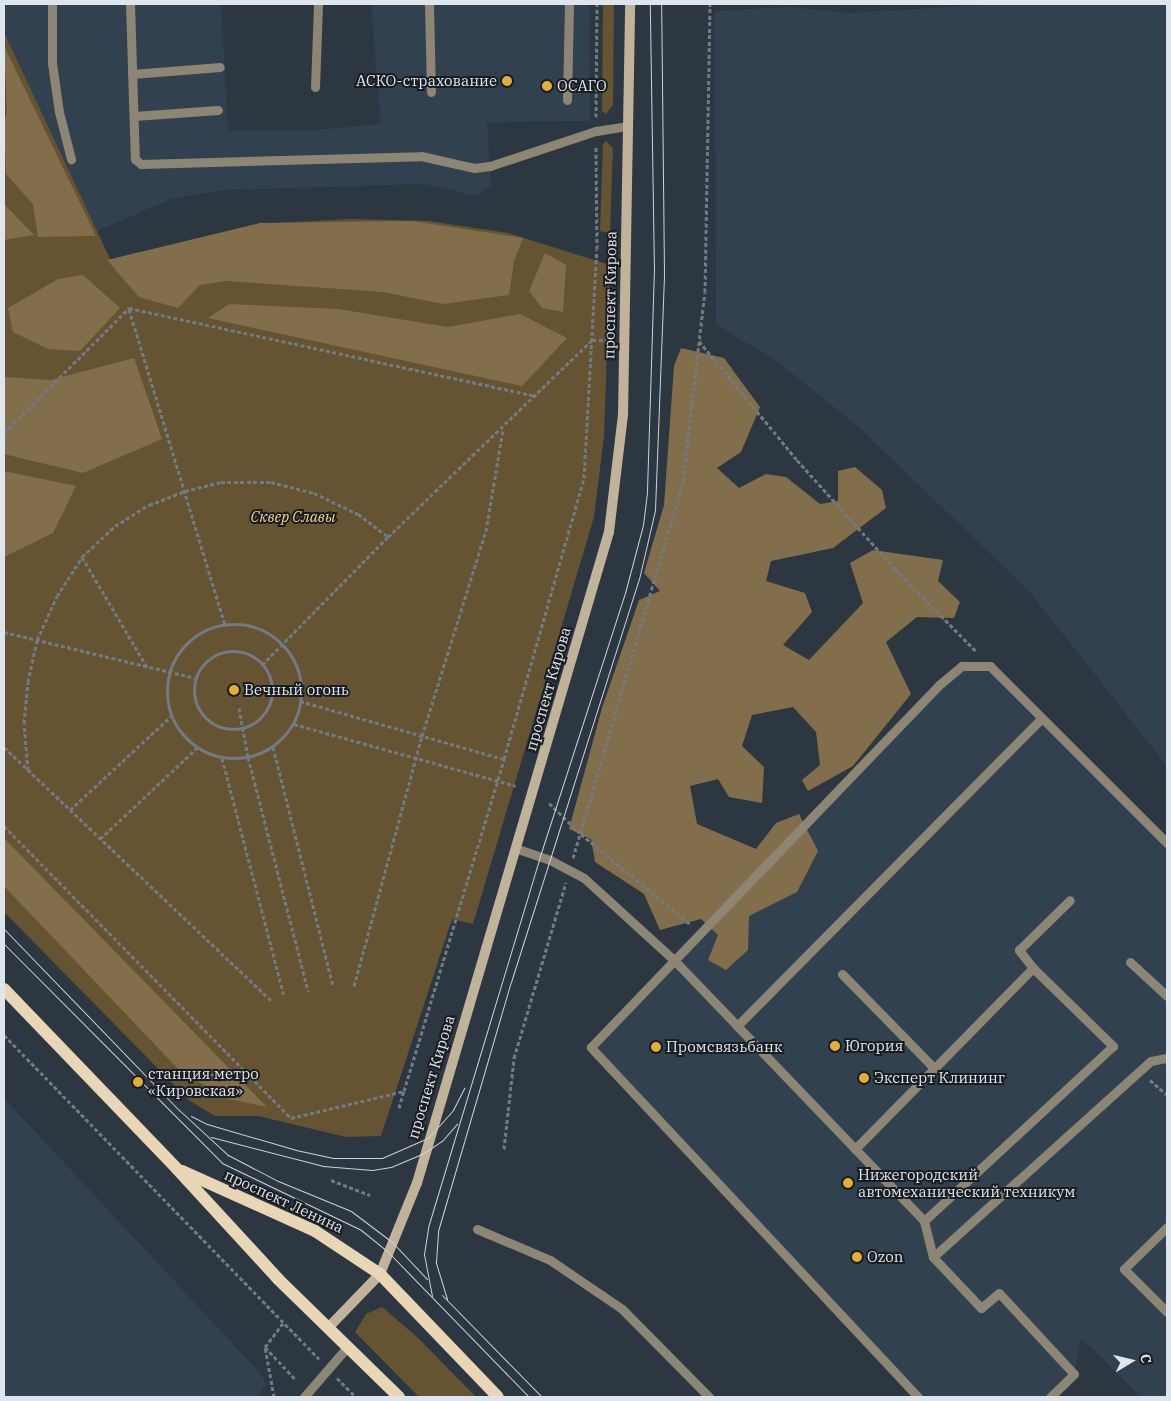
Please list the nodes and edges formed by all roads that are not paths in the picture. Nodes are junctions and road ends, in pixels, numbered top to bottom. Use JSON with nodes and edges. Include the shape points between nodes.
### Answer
{"nodes":[{"id":1,"x":52,"y":4,"type":"edge"},
{"id":2,"x":130,"y":4,"type":"edge"},
{"id":3,"x":318,"y":4,"type":"edge"},
{"id":4,"x":429,"y":4,"type":"edge"},
{"id":5,"x":569,"y":4,"type":"edge"},
{"id":6,"x":630,"y":4,"type":"edge"},
{"id":7,"x":636,"y":4,"type":"edge"},
{"id":8,"x":629,"y":17,"type":"junction"},
{"id":9,"x":220,"y":67,"type":"dead end"},
{"id":10,"x":132,"y":74,"type":"junction"},
{"id":11,"x":315,"y":87,"type":"dead end"},
{"id":12,"x":431,"y":92,"type":"dead end"},
{"id":13,"x":567,"y":100,"type":"dead end"},
{"id":14,"x":218,"y":110,"type":"dead end"},
{"id":15,"x":134,"y":116,"type":"junction"},
{"id":16,"x":627,"y":126,"type":"junction"},
{"id":17,"x":71,"y":159,"type":"dead end"},
{"id":18,"x":1042,"y":718,"type":"junction"},
{"id":19,"x":1167,"y":843,"type":"edge"},
{"id":20,"x":515,"y":848,"type":"junction"},
{"id":21,"x":1070,"y":900,"type":"dead end"},
{"id":22,"x":675,"y":961,"type":"junction"},
{"id":23,"x":1130,"y":962,"type":"dead end"},
{"id":24,"x":1033,"y":968,"type":"junction"},
{"id":25,"x":842,"y":974,"type":"dead end"},
{"id":26,"x":4,"y":989,"type":"edge"},
{"id":27,"x":1167,"y":996,"type":"edge"},
{"id":28,"x":737,"y":1026,"type":"junction"},
{"id":29,"x":1167,"y":1058,"type":"edge"},
{"id":30,"x":934,"y":1068,"type":"junction"},
{"id":31,"x":855,"y":1149,"type":"junction"},
{"id":32,"x":178,"y":1169,"type":"junction"},
{"id":33,"x":924,"y":1221,"type":"junction"},
{"id":34,"x":1167,"y":1227,"type":"edge"},
{"id":35,"x":477,"y":1229,"type":"dead end"},
{"id":36,"x":933,"y":1257,"type":"junction"},
{"id":37,"x":380,"y":1274,"type":"junction"},
{"id":38,"x":1167,"y":1312,"type":"edge"},
{"id":39,"x":328,"y":1328,"type":"junction"},
{"id":40,"x":348,"y":1346,"type":"junction"},
{"id":41,"x":304,"y":1397,"type":"edge"},
{"id":42,"x":399,"y":1397,"type":"edge"},
{"id":43,"x":498,"y":1397,"type":"edge"},
{"id":44,"x":709,"y":1397,"type":"edge"},
{"id":45,"x":918,"y":1397,"type":"edge"},
{"id":46,"x":1050,"y":1397,"type":"edge"}],
"edges":[{"from":1,"to":17,"type":"lane","via":[[52,63],[59,112]]},
{"from":2,"to":10,"type":"lane"},
{"from":3,"to":11,"type":"lane"},
{"from":4,"to":12,"type":"lane"},
{"from":5,"to":13,"type":"lane"},
{"from":6,"to":8,"type":"street","name":"проспект Кирова"},
{"from":7,"to":8,"type":"street","name":"проспект Кирова"},
{"from":8,"to":16,"type":"street","name":"проспект Кирова"},
{"from":9,"to":10,"type":"lane"},
{"from":10,"to":15,"type":"lane"},
{"from":14,"to":15,"type":"lane"},
{"from":15,"to":16,"type":"lane","via":[[134,159],[140,164],[421,156],[474,168],[490,166],[596,131]]},
{"from":16,"to":20,"type":"street","name":"проспект Кирова","via":[[623,415],[609,532]]},
{"from":18,"to":19,"type":"lane"},
{"from":18,"to":22,"type":"lane","via":[[990,666],[962,666],[939,685]]},
{"from":18,"to":28,"type":"lane"},
{"from":20,"to":22,"type":"lane","via":[[570,869]]},
{"from":20,"to":37,"type":"street","name":"проспект Кирова","via":[[417,1183]]},
{"from":21,"to":24,"type":"lane","via":[[1019,950]]},
{"from":22,"to":28,"type":"lane"},
{"from":22,"to":45,"type":"lane","via":[[591,1047]]},
{"from":23,"to":27,"type":"lane"},
{"from":24,"to":30,"type":"lane"},
{"from":24,"to":33,"type":"lane","via":[[1113,1046]]},
{"from":25,"to":30,"type":"lane"},
{"from":26,"to":32,"type":"main road","name":"проспект Ленина"},
{"from":28,"to":31,"type":"lane"},
{"from":29,"to":36,"type":"lane","via":[[1151,1061]]},
{"from":30,"to":31,"type":"lane"},
{"from":31,"to":33,"type":"lane"},
{"from":32,"to":37,"type":"main road","name":"проспект Ленина","via":[[315,1231]]},
{"from":32,"to":39,"type":"main road","name":"проспект Ленина","via":[[278,1279]]},
{"from":33,"to":36,"type":"lane"},
{"from":34,"to":38,"type":"lane","via":[[1124,1269]]},
{"from":35,"to":44,"type":"lane","via":[[550,1260],[622,1309]]},
{"from":36,"to":46,"type":"lane","via":[[981,1308],[999,1293],[1074,1374]]},
{"from":37,"to":39,"type":"street","name":"проспект Кирова"},
{"from":37,"to":43,"type":"main road","name":"проспект Ленина"},
{"from":39,"to":40,"type":"main road","name":"проспект Ленина"},
{"from":40,"to":41,"type":"lane"},
{"from":40,"to":42,"type":"main road","name":"проспект Ленина"}]}
